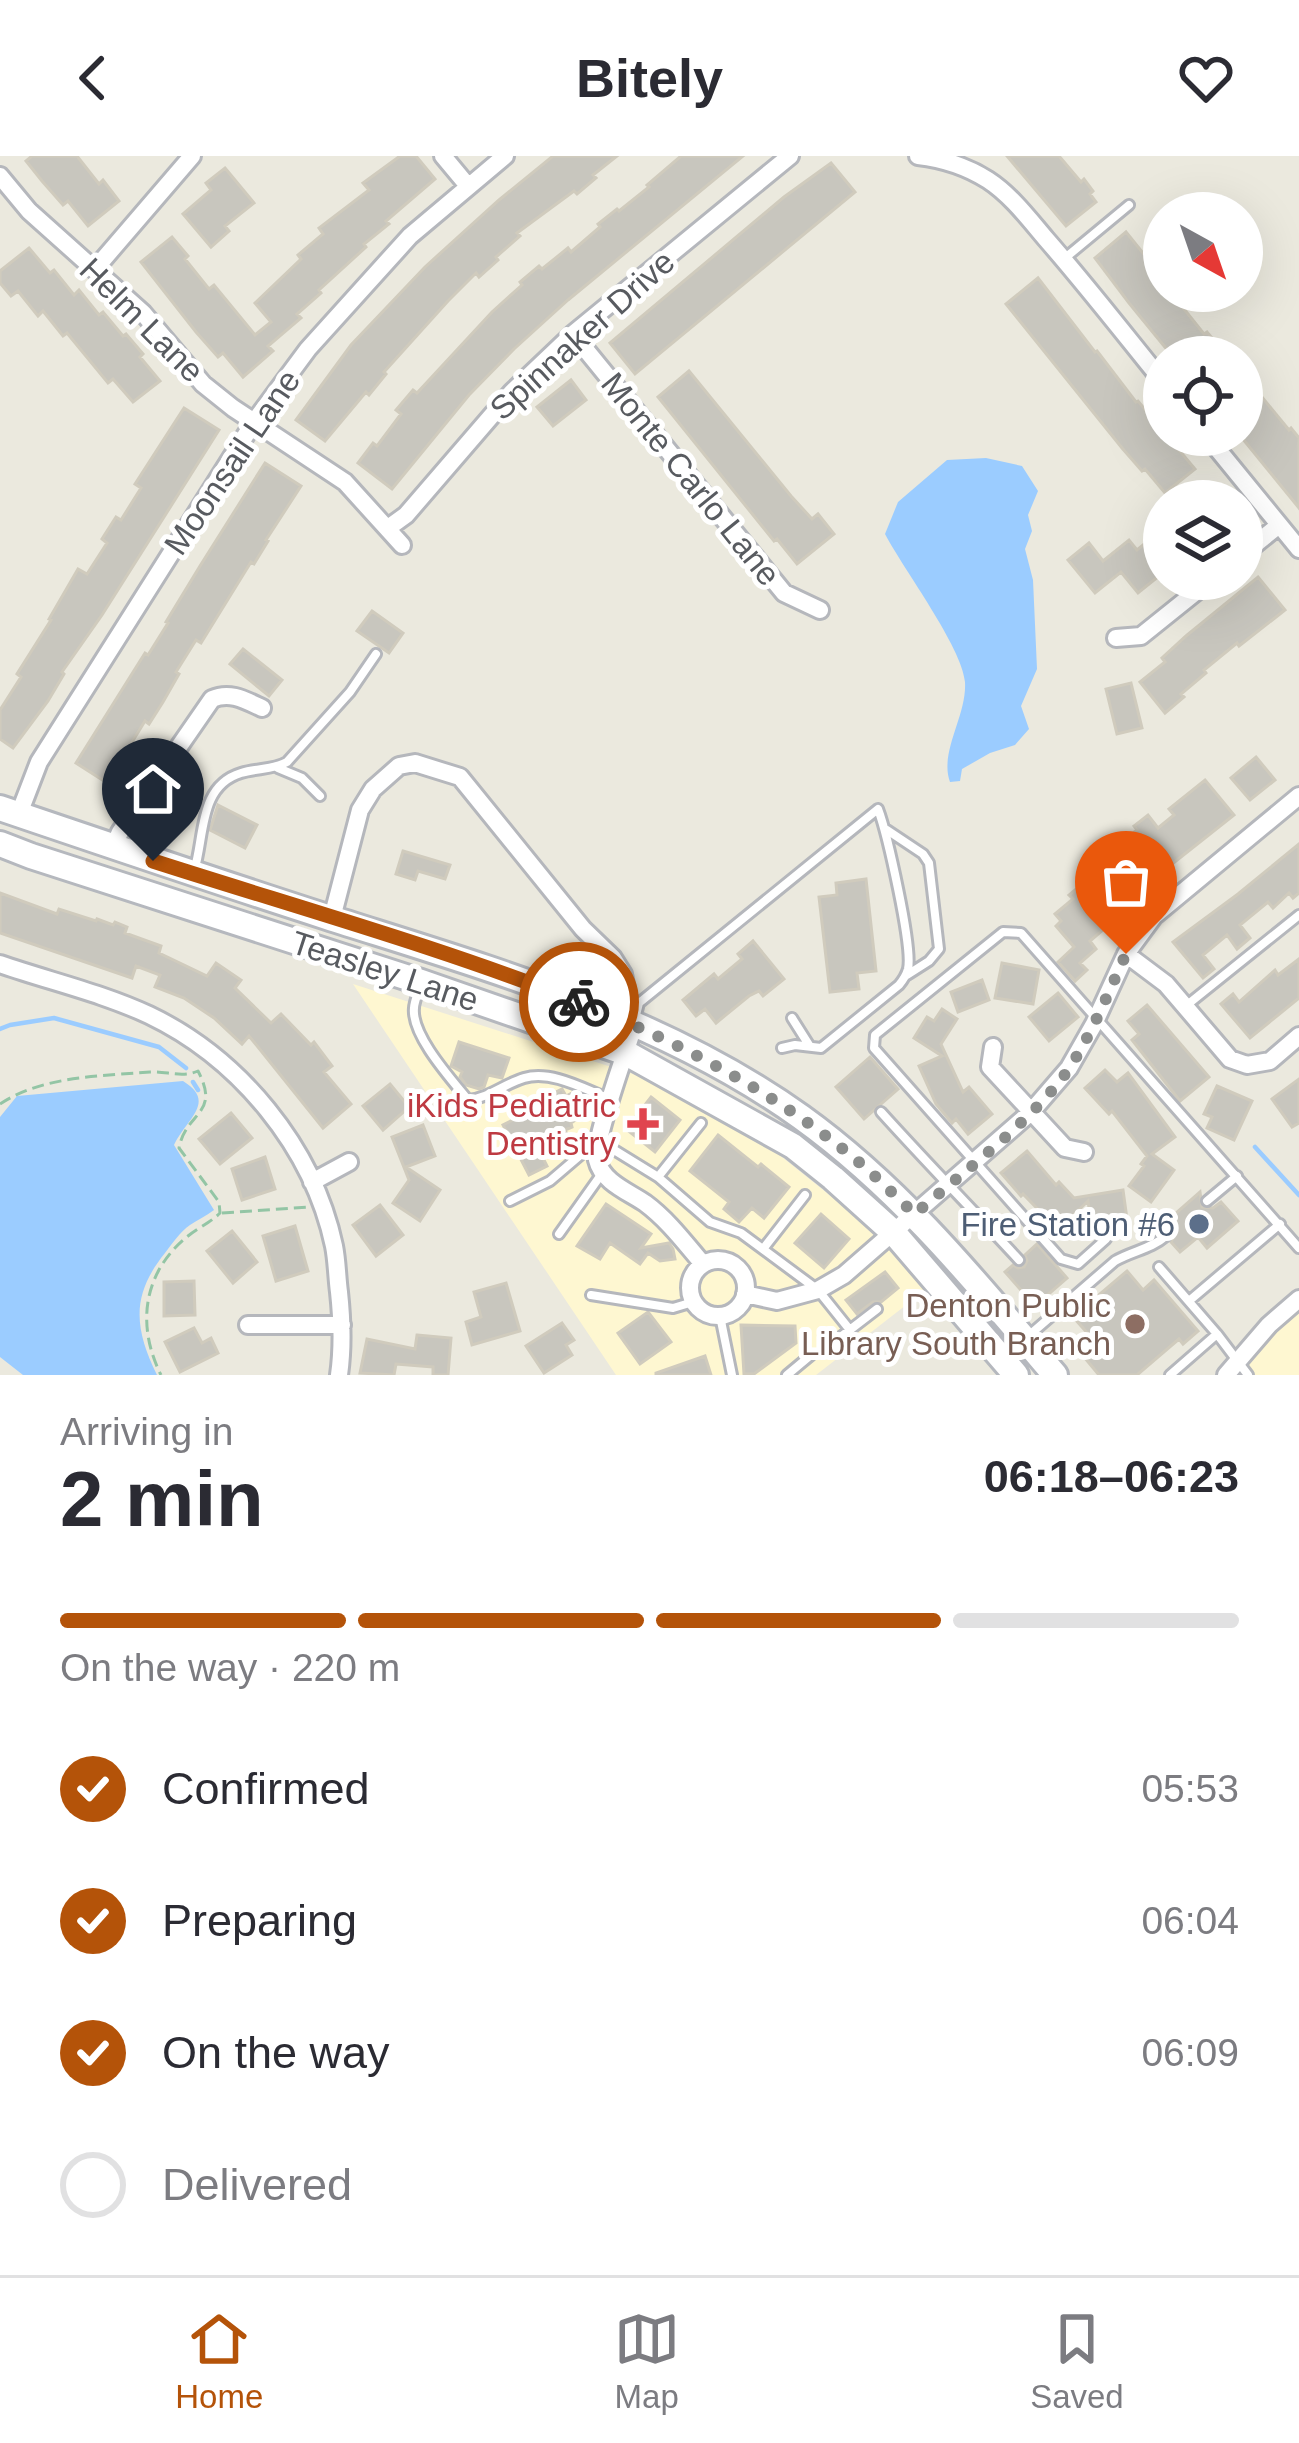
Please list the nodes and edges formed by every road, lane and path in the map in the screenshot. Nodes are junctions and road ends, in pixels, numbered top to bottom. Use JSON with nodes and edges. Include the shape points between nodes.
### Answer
{"nodes":[{"id":1,"x":192,"y":156,"type":"edge"},
{"id":2,"x":443,"y":156,"type":"edge"},
{"id":3,"x":505,"y":156,"type":"edge"},
{"id":4,"x":790,"y":156,"type":"edge"},
{"id":5,"x":919,"y":156,"type":"edge"},
{"id":6,"x":0,"y":176,"type":"edge"},
{"id":7,"x":468,"y":186,"type":"junction"},
{"id":8,"x":1129,"y":205,"type":"dead end"},
{"id":9,"x":1064,"y":259,"type":"junction"},
{"id":10,"x":95,"y":269,"type":"junction"},
{"id":11,"x":573,"y":334,"type":"junction"},
{"id":12,"x":1143,"y":357,"type":"edge"},
{"id":13,"x":254,"y":422,"type":"junction"},
{"id":14,"x":1223,"y":456,"type":"edge"},
{"id":15,"x":1280,"y":525,"type":"junction"},
{"id":16,"x":388,"y":528,"type":"junction"},
{"id":17,"x":1263,"y":538,"type":"edge"},
{"id":18,"x":402,"y":544,"type":"dead end"},
{"id":19,"x":1299,"y":549,"type":"edge"},
{"id":20,"x":1186,"y":600,"type":"edge"},
{"id":21,"x":820,"y":610,"type":"dead end"},
{"id":22,"x":1116,"y":638,"type":"dead end"},
{"id":23,"x":376,"y":654,"type":"dead end"},
{"id":24,"x":262,"y":708,"type":"dead end"},
{"id":25,"x":277,"y":768,"type":"junction"},
{"id":26,"x":320,"y":796,"type":"dead end"},
{"id":27,"x":1299,"y":796,"type":"edge"},
{"id":28,"x":9,"y":811,"type":"edge"},
{"id":29,"x":885,"y":829,"type":"junction"},
{"id":30,"x":0,"y":844,"type":"edge"},
{"id":31,"x":113,"y":848,"type":"junction"},
{"id":32,"x":193,"y":874,"type":"junction"},
{"id":33,"x":1299,"y":915,"type":"edge"},
{"id":34,"x":332,"y":918,"type":"junction"},
{"id":35,"x":1126,"y":954,"type":"junction"},
{"id":36,"x":0,"y":964,"type":"edge"},
{"id":37,"x":907,"y":975,"type":"junction"},
{"id":38,"x":422,"y":982,"type":"junction"},
{"id":39,"x":1186,"y":1006,"type":"junction"},
{"id":40,"x":792,"y":1018,"type":"dead end"},
{"id":41,"x":1096,"y":1019,"type":"junction"},
{"id":42,"x":625,"y":1021,"type":"junction"},
{"id":43,"x":1299,"y":1036,"type":"edge"},
{"id":44,"x":809,"y":1047,"type":"junction"},
{"id":45,"x":993,"y":1047,"type":"dead end"},
{"id":46,"x":782,"y":1048,"type":"dead end"},
{"id":47,"x":626,"y":1053,"type":"junction"},
{"id":48,"x":612,"y":1100,"type":"junction"},
{"id":49,"x":0,"y":1104,"type":"edge"},
{"id":50,"x":881,"y":1112,"type":"dead end"},
{"id":51,"x":1030,"y":1112,"type":"junction"},
{"id":52,"x":701,"y":1123,"type":"dead end"},
{"id":53,"x":598,"y":1140,"type":"junction"},
{"id":54,"x":1084,"y":1153,"type":"dead end"},
{"id":55,"x":350,"y":1162,"type":"dead end"},
{"id":56,"x":974,"y":1162,"type":"junction"},
{"id":57,"x":603,"y":1172,"type":"junction"},
{"id":58,"x":1237,"y":1176,"type":"junction"},
{"id":59,"x":658,"y":1177,"type":"junction"},
{"id":60,"x":312,"y":1181,"type":"junction"},
{"id":61,"x":947,"y":1186,"type":"junction"},
{"id":62,"x":805,"y":1195,"type":"dead end"},
{"id":63,"x":510,"y":1201,"type":"dead end"},
{"id":64,"x":1207,"y":1201,"type":"dead end"},
{"id":65,"x":310,"y":1207,"type":"dead end"},
{"id":66,"x":220,"y":1213,"type":"junction"},
{"id":67,"x":915,"y":1214,"type":"junction"},
{"id":68,"x":1280,"y":1224,"type":"junction"},
{"id":69,"x":894,"y":1233,"type":"junction"},
{"id":70,"x":559,"y":1234,"type":"dead end"},
{"id":71,"x":1166,"y":1236,"type":"dead end"},
{"id":72,"x":1106,"y":1239,"type":"dead end"},
{"id":73,"x":1299,"y":1248,"type":"edge"},
{"id":74,"x":763,"y":1249,"type":"junction"},
{"id":75,"x":1019,"y":1260,"type":"dead end"},
{"id":76,"x":703,"y":1264,"type":"junction"},
{"id":77,"x":1159,"y":1267,"type":"dead end"},
{"id":78,"x":818,"y":1290,"type":"junction"},
{"id":79,"x":746,"y":1294,"type":"junction"},
{"id":80,"x":591,"y":1295,"type":"dead end"},
{"id":81,"x":1299,"y":1299,"type":"edge"},
{"id":82,"x":1189,"y":1301,"type":"junction"},
{"id":83,"x":693,"y":1302,"type":"junction"},
{"id":84,"x":877,"y":1309,"type":"dead end"},
{"id":85,"x":720,"y":1316,"type":"junction"},
{"id":86,"x":248,"y":1325,"type":"dead end"},
{"id":87,"x":342,"y":1325,"type":"junction"},
{"id":88,"x":850,"y":1330,"type":"junction"},
{"id":89,"x":1217,"y":1334,"type":"junction"},
{"id":90,"x":1024,"y":1339,"type":"junction"},
{"id":91,"x":825,"y":1349,"type":"dead end"},
{"id":92,"x":812,"y":1355,"type":"dead end"},
{"id":93,"x":1237,"y":1371,"type":"edge"},
{"id":94,"x":161,"y":1375,"type":"edge"},
{"id":95,"x":339,"y":1375,"type":"edge"},
{"id":96,"x":732,"y":1375,"type":"edge"},
{"id":97,"x":787,"y":1375,"type":"edge"},
{"id":98,"x":1016,"y":1375,"type":"edge"},
{"id":99,"x":1055,"y":1375,"type":"edge"},
{"id":100,"x":1170,"y":1375,"type":"edge"},
{"id":101,"x":1216,"y":1375,"type":"edge"}],
"edges":[{"from":1,"to":10,"type":"street"},
{"from":2,"to":7,"type":"street"},
{"from":3,"to":7,"type":"street","name":"Moonsail Lane"},
{"from":4,"to":11,"type":"street","name":"Spinnaker Drive"},
{"from":5,"to":9,"type":"street","via":[[991,182]]},
{"from":6,"to":10,"type":"street","name":"Helm Lane"},
{"from":7,"to":13,"type":"street","name":"Moonsail Lane","via":[[373,275]]},
{"from":8,"to":9,"type":"lane"},
{"from":9,"to":12,"type":"street"},
{"from":10,"to":13,"type":"street","name":"Helm Lane","via":[[203,384]]},
{"from":11,"to":16,"type":"street","name":"Spinnaker Drive"},
{"from":11,"to":21,"type":"street","name":"Monte Carlo Lane","via":[[784,593]]},
{"from":13,"to":16,"type":"street","name":"Helm Lane","via":[[345,482]]},
{"from":13,"to":28,"type":"street","name":"Moonsail Lane"},
{"from":14,"to":15,"type":"street"},
{"from":15,"to":17,"type":"street"},
{"from":15,"to":19,"type":"street"},
{"from":16,"to":18,"type":"street","name":"Helm Lane"},
{"from":20,"to":22,"type":"street","via":[[1141,636]]},
{"from":23,"to":25,"type":"lane"},
{"from":24,"to":31,"type":"street","via":[[223,694],[212,699]]},
{"from":25,"to":26,"type":"lane"},
{"from":25,"to":32,"type":"lane","via":[[233,776],[213,796]]},
{"from":27,"to":35,"type":"street","via":[[1165,905]]},
{"from":28,"to":31,"type":"main road","name":"Teasley Lane"},
{"from":29,"to":37,"type":"lane"},
{"from":29,"to":37,"type":"lane","via":[[928,863],[938,928],[940,949]]},
{"from":29,"to":42,"type":"lane","via":[[878,809]]},
{"from":30,"to":38,"type":"main road","name":"Teasley Lane"},
{"from":31,"to":32,"type":"main road","name":"Teasley Lane"},
{"from":32,"to":34,"type":"main road","name":"Teasley Lane"},
{"from":33,"to":39,"type":"lane"},
{"from":34,"to":42,"type":"main road","name":"Teasley Lane","via":[[501,971]]},
{"from":34,"to":42,"type":"street","via":[[360,810],[373,789],[399,766],[416,763],[460,777],[623,974]]},
{"from":35,"to":39,"type":"street"},
{"from":35,"to":41,"type":"street"},
{"from":36,"to":60,"type":"street","via":[[147,1014],[205,1048],[280,1126]]},
{"from":37,"to":44,"type":"lane","via":[[838,1036]]},
{"from":38,"to":47,"type":"main road","name":"Teasley Lane"},
{"from":38,"to":48,"type":"lane","via":[[415,1025],[469,1100],[541,1076]]},
{"from":39,"to":43,"type":"street","via":[[1229,1060],[1247,1065],[1270,1061]]},
{"from":40,"to":44,"type":"lane"},
{"from":41,"to":51,"type":"street","via":[[1070,1068]]},
{"from":41,"to":56,"type":"lane","via":[[1021,933],[1003,932],[875,1035],[874,1048]]},
{"from":41,"to":58,"type":"lane"},
{"from":42,"to":47,"type":"street"},
{"from":42,"to":67,"type":"main road","name":"Teasley Lane","via":[[800,1117]]},
{"from":44,"to":46,"type":"lane"},
{"from":45,"to":51,"type":"street","via":[[990,1067]]},
{"from":47,"to":48,"type":"street"},
{"from":47,"to":69,"type":"main road","name":"Teasley Lane","via":[[793,1146]]},
{"from":48,"to":53,"type":"street"},
{"from":49,"to":66,"type":"path","via":[[46,1084],[198,1071],[206,1103],[179,1148]]},
{"from":50,"to":61,"type":"lane"},
{"from":51,"to":54,"type":"street","via":[[1065,1148]]},
{"from":51,"to":56,"type":"street"},
{"from":52,"to":59,"type":"lane"},
{"from":53,"to":57,"type":"street"},
{"from":53,"to":59,"type":"lane"},
{"from":53,"to":63,"type":"lane","via":[[550,1181]]},
{"from":55,"to":60,"type":"street"},
{"from":56,"to":61,"type":"street"},
{"from":56,"to":72,"type":"lane","via":[[1061,1258],[1078,1264]]},
{"from":57,"to":70,"type":"lane"},
{"from":57,"to":76,"type":"street","via":[[671,1226]]},
{"from":58,"to":64,"type":"lane"},
{"from":58,"to":68,"type":"lane"},
{"from":59,"to":74,"type":"lane","via":[[710,1222]]},
{"from":60,"to":87,"type":"street","via":[[334,1246]]},
{"from":61,"to":67,"type":"street"},
{"from":61,"to":75,"type":"lane"},
{"from":62,"to":74,"type":"lane"},
{"from":65,"to":66,"type":"path"},
{"from":66,"to":94,"type":"path","via":[[167,1258],[152,1287],[144,1315]]},
{"from":67,"to":69,"type":"street"},
{"from":67,"to":90,"type":"main road","name":"Teasley Lane"},
{"from":68,"to":73,"type":"lane"},
{"from":68,"to":82,"type":"lane"},
{"from":69,"to":78,"type":"street"},
{"from":69,"to":98,"type":"main road","name":"Teasley Lane"},
{"from":71,"to":90,"type":"lane","via":[[1115,1261]]},
{"from":74,"to":78,"type":"lane"},
{"from":76,"to":79,"type":"street","via":[[736,1267]]},
{"from":76,"to":83,"type":"street","via":[[691,1280]]},
{"from":77,"to":82,"type":"lane"},
{"from":78,"to":79,"type":"street","via":[[777,1301]]},
{"from":78,"to":88,"type":"lane"},
{"from":79,"to":85,"type":"street"},
{"from":80,"to":83,"type":"lane","via":[[673,1308]]},
{"from":81,"to":93,"type":"street","via":[[1268,1325]]},
{"from":82,"to":89,"type":"lane"},
{"from":83,"to":85,"type":"street"},
{"from":84,"to":88,"type":"lane"},
{"from":85,"to":96,"type":"lane"},
{"from":86,"to":87,"type":"street"},
{"from":87,"to":95,"type":"street"},
{"from":88,"to":91,"type":"lane"},
{"from":89,"to":93,"type":"lane"},
{"from":89,"to":100,"type":"lane"},
{"from":90,"to":99,"type":"main road","name":"Teasley Lane"},
{"from":92,"to":97,"type":"lane"},
{"from":93,"to":101,"type":"street"}]}
